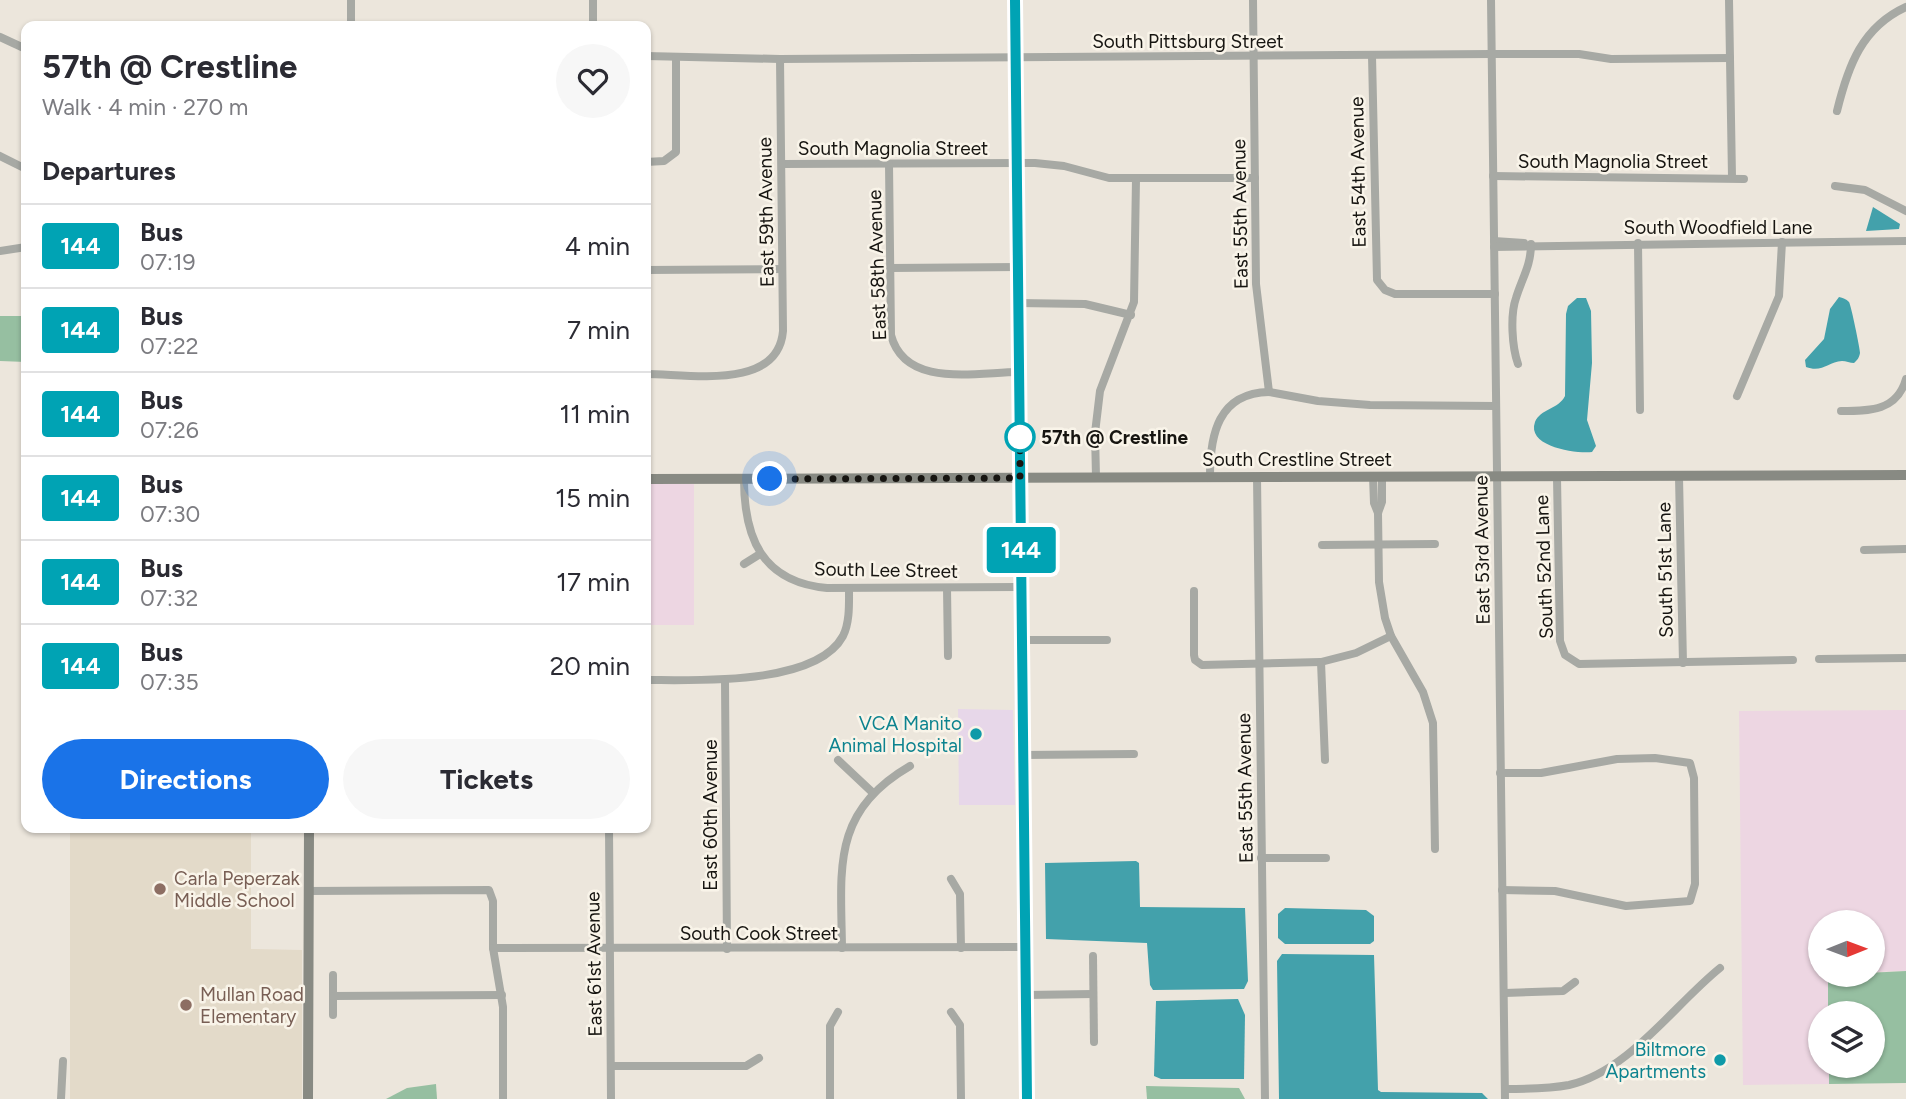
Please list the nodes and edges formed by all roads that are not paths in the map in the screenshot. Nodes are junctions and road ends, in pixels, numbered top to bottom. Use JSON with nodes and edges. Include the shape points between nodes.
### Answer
{"nodes":[{"id":1,"x":351,"y":0,"type":"edge"},
{"id":2,"x":593,"y":0,"type":"edge"},
{"id":3,"x":1016,"y":0,"type":"edge"},
{"id":4,"x":1252,"y":0,"type":"edge"},
{"id":5,"x":1491,"y":0,"type":"edge"},
{"id":6,"x":1729,"y":0,"type":"edge"},
{"id":7,"x":1906,"y":6,"type":"edge"},
{"id":8,"x":351,"y":21,"type":"edge"},
{"id":9,"x":593,"y":21,"type":"edge"},
{"id":10,"x":0,"y":37,"type":"edge"},
{"id":11,"x":21,"y":47,"type":"edge"},
{"id":12,"x":1491,"y":54,"type":"junction"},
{"id":13,"x":651,"y":56,"type":"edge"},
{"id":14,"x":1372,"y":56,"type":"junction"},
{"id":15,"x":677,"y":57,"type":"junction"},
{"id":16,"x":1016,"y":57,"type":"junction"},
{"id":17,"x":1253,"y":57,"type":"junction"},
{"id":18,"x":1730,"y":58,"type":"junction"},
{"id":19,"x":780,"y":59,"type":"junction"},
{"id":20,"x":1838,"y":111,"type":"dead end"},
{"id":21,"x":0,"y":156,"type":"edge"},
{"id":22,"x":651,"y":162,"type":"edge"},
{"id":23,"x":1017,"y":163,"type":"junction"},
{"id":24,"x":782,"y":164,"type":"junction"},
{"id":25,"x":889,"y":164,"type":"junction"},
{"id":26,"x":21,"y":166,"type":"edge"},
{"id":27,"x":1493,"y":176,"type":"junction"},
{"id":28,"x":1732,"y":177,"type":"junction"},
{"id":29,"x":1255,"y":178,"type":"junction"},
{"id":30,"x":1136,"y":179,"type":"junction"},
{"id":31,"x":1744,"y":179,"type":"dead end"},
{"id":32,"x":1835,"y":186,"type":"dead end"},
{"id":33,"x":1906,"y":211,"type":"edge"},
{"id":34,"x":1782,"y":242,"type":"junction"},
{"id":35,"x":1906,"y":242,"type":"edge"},
{"id":36,"x":1638,"y":243,"type":"junction"},
{"id":37,"x":1494,"y":244,"type":"junction"},
{"id":38,"x":1531,"y":244,"type":"junction"},
{"id":39,"x":21,"y":248,"type":"edge"},
{"id":40,"x":0,"y":251,"type":"edge"},
{"id":41,"x":1018,"y":267,"type":"junction"},
{"id":42,"x":891,"y":268,"type":"junction"},
{"id":43,"x":782,"y":269,"type":"junction"},
{"id":44,"x":651,"y":270,"type":"edge"},
{"id":45,"x":1495,"y":294,"type":"junction"},
{"id":46,"x":1018,"y":303,"type":"junction"},
{"id":47,"x":1131,"y":315,"type":"junction"},
{"id":48,"x":1518,"y":364,"type":"dead end"},
{"id":49,"x":1019,"y":372,"type":"junction"},
{"id":50,"x":651,"y":374,"type":"edge"},
{"id":51,"x":1906,"y":379,"type":"edge"},
{"id":52,"x":1269,"y":392,"type":"junction"},
{"id":53,"x":1737,"y":396,"type":"dead end"},
{"id":54,"x":1496,"y":406,"type":"junction"},
{"id":55,"x":1640,"y":410,"type":"dead end"},
{"id":56,"x":1841,"y":411,"type":"dead end"},
{"id":57,"x":1906,"y":475,"type":"edge"},
{"id":58,"x":1378,"y":476,"type":"junction"},
{"id":59,"x":1096,"y":477,"type":"junction"},
{"id":60,"x":1210,"y":477,"type":"junction"},
{"id":61,"x":1257,"y":477,"type":"junction"},
{"id":62,"x":1679,"y":477,"type":"junction"},
{"id":63,"x":1020,"y":478,"type":"junction"},
{"id":64,"x":1496,"y":478,"type":"junction"},
{"id":65,"x":1557,"y":478,"type":"junction"},
{"id":66,"x":651,"y":479,"type":"edge"},
{"id":67,"x":744,"y":479,"type":"junction"},
{"id":68,"x":1322,"y":544,"type":"dead end"},
{"id":69,"x":1378,"y":544,"type":"junction"},
{"id":70,"x":1435,"y":544,"type":"dead end"},
{"id":71,"x":1906,"y":549,"type":"edge"},
{"id":72,"x":1864,"y":550,"type":"dead end"},
{"id":73,"x":760,"y":554,"type":"junction"},
{"id":74,"x":744,"y":564,"type":"dead end"},
{"id":75,"x":1021,"y":587,"type":"junction"},
{"id":76,"x":849,"y":588,"type":"junction"},
{"id":77,"x":947,"y":588,"type":"junction"},
{"id":78,"x":1194,"y":591,"type":"dead end"},
{"id":79,"x":1391,"y":636,"type":"junction"},
{"id":80,"x":1022,"y":640,"type":"junction"},
{"id":81,"x":1107,"y":640,"type":"dead end"},
{"id":82,"x":948,"y":656,"type":"dead end"},
{"id":83,"x":1906,"y":658,"type":"edge"},
{"id":84,"x":1819,"y":659,"type":"dead end"},
{"id":85,"x":1793,"y":660,"type":"dead end"},
{"id":86,"x":1259,"y":662,"type":"junction"},
{"id":87,"x":1321,"y":662,"type":"junction"},
{"id":88,"x":1682,"y":663,"type":"junction"},
{"id":89,"x":651,"y":680,"type":"edge"},
{"id":90,"x":725,"y":681,"type":"junction"},
{"id":91,"x":1134,"y":754,"type":"dead end"},
{"id":92,"x":1023,"y":755,"type":"junction"},
{"id":93,"x":838,"y":760,"type":"dead end"},
{"id":94,"x":1325,"y":760,"type":"dead end"},
{"id":95,"x":910,"y":766,"type":"dead end"},
{"id":96,"x":1500,"y":773,"type":"junction"},
{"id":97,"x":872,"y":792,"type":"junction"},
{"id":98,"x":309,"y":833,"type":"edge"},
{"id":99,"x":609,"y":833,"type":"edge"},
{"id":100,"x":1435,"y":849,"type":"dead end"},
{"id":101,"x":1261,"y":858,"type":"junction"},
{"id":102,"x":1326,"y":858,"type":"dead end"},
{"id":103,"x":951,"y":879,"type":"dead end"},
{"id":104,"x":1502,"y":890,"type":"junction"},
{"id":105,"x":308,"y":891,"type":"junction"},
{"id":106,"x":1025,"y":947,"type":"junction"},
{"id":107,"x":493,"y":948,"type":"junction"},
{"id":108,"x":842,"y":948,"type":"junction"},
{"id":109,"x":961,"y":948,"type":"junction"},
{"id":110,"x":727,"y":949,"type":"junction"},
{"id":111,"x":610,"y":950,"type":"junction"},
{"id":112,"x":1093,"y":956,"type":"dead end"},
{"id":113,"x":1720,"y":968,"type":"dead end"},
{"id":114,"x":333,"y":975,"type":"dead end"},
{"id":115,"x":1575,"y":982,"type":"dead end"},
{"id":116,"x":1505,"y":993,"type":"junction"},
{"id":117,"x":1093,"y":994,"type":"junction"},
{"id":118,"x":502,"y":995,"type":"junction"},
{"id":119,"x":1026,"y":995,"type":"junction"},
{"id":120,"x":333,"y":996,"type":"junction"},
{"id":121,"x":838,"y":1012,"type":"dead end"},
{"id":122,"x":951,"y":1012,"type":"dead end"},
{"id":123,"x":333,"y":1015,"type":"dead end"},
{"id":124,"x":1094,"y":1041,"type":"dead end"},
{"id":125,"x":759,"y":1058,"type":"dead end"},
{"id":126,"x":62,"y":1061,"type":"dead end"},
{"id":127,"x":611,"y":1066,"type":"junction"},
{"id":128,"x":1505,"y":1089,"type":"junction"},
{"id":129,"x":61,"y":1099,"type":"edge"},
{"id":130,"x":308,"y":1099,"type":"edge"},
{"id":131,"x":503,"y":1099,"type":"edge"},
{"id":132,"x":611,"y":1099,"type":"edge"},
{"id":133,"x":830,"y":1099,"type":"edge"},
{"id":134,"x":961,"y":1099,"type":"edge"},
{"id":135,"x":1027,"y":1099,"type":"edge"},
{"id":136,"x":1265,"y":1099,"type":"edge"},
{"id":137,"x":1505,"y":1099,"type":"edge"}],
"edges":[{"from":1,"to":8,"type":"street"},
{"from":2,"to":9,"type":"street"},
{"from":3,"to":16,"type":"street"},
{"from":4,"to":17,"type":"street","name":"East 55th Avenue"},
{"from":5,"to":12,"type":"street","name":"East 53rd Avenue"},
{"from":6,"to":18,"type":"street"},
{"from":7,"to":20,"type":"street","via":[[1869,32],[1848,68]]},
{"from":10,"to":11,"type":"street"},
{"from":12,"to":14,"type":"street","name":"South Pittsburg Street"},
{"from":12,"to":18,"type":"street","name":"South Pittsburg Street"},
{"from":12,"to":27,"type":"street","name":"East 53rd Avenue"},
{"from":13,"to":15,"type":"street","name":"South Pittsburg Street"},
{"from":14,"to":17,"type":"street","name":"South Pittsburg Street"},
{"from":14,"to":45,"type":"street","name":"East 54th Avenue","via":[[1375,269],[1382,287],[1403,295]]},
{"from":15,"to":19,"type":"street","name":"South Pittsburg Street"},
{"from":15,"to":22,"type":"street","via":[[677,147],[672,157]]},
{"from":16,"to":17,"type":"street","name":"South Pittsburg Street"},
{"from":16,"to":19,"type":"street","name":"South Pittsburg Street"},
{"from":16,"to":23,"type":"street"},
{"from":17,"to":29,"type":"street","name":"East 55th Avenue"},
{"from":18,"to":28,"type":"street"},
{"from":19,"to":24,"type":"street","name":"East 59th Avenue"},
{"from":21,"to":26,"type":"street"},
{"from":23,"to":25,"type":"street","name":"South Magnolia Street"},
{"from":23,"to":30,"type":"street","name":"South Magnolia Street"},
{"from":23,"to":41,"type":"street"},
{"from":24,"to":25,"type":"street","name":"South Magnolia Street"},
{"from":24,"to":43,"type":"street","name":"East 59th Avenue"},
{"from":25,"to":42,"type":"street","name":"East 58th Avenue"},
{"from":27,"to":28,"type":"street","name":"South Magnolia Street"},
{"from":27,"to":37,"type":"street","name":"East 53rd Avenue"},
{"from":28,"to":31,"type":"street","name":"South Magnolia Street"},
{"from":29,"to":30,"type":"street","name":"South Magnolia Street"},
{"from":29,"to":52,"type":"street","name":"East 55th Avenue","via":[[1258,302]]},
{"from":30,"to":47,"type":"street","via":[[1137,269]]},
{"from":32,"to":33,"type":"street","via":[[1865,190]]},
{"from":34,"to":35,"type":"street","name":"South Woodfield Lane"},
{"from":34,"to":36,"type":"street","name":"South Woodfield Lane"},
{"from":34,"to":53,"type":"street","via":[[1779,296]]},
{"from":36,"to":38,"type":"street","name":"South Woodfield Lane"},
{"from":36,"to":55,"type":"street"},
{"from":37,"to":38,"type":"street","name":"South Woodfield Lane"},
{"from":37,"to":45,"type":"street","name":"East 53rd Avenue"},
{"from":38,"to":48,"type":"street","via":[[1529,266],[1514,306]]},
{"from":39,"to":40,"type":"street"},
{"from":41,"to":42,"type":"street"},
{"from":41,"to":46,"type":"street"},
{"from":42,"to":49,"type":"street","name":"East 58th Avenue","via":[[891,335],[905,361],[932,373]]},
{"from":43,"to":44,"type":"street"},
{"from":43,"to":50,"type":"street","name":"East 59th Avenue","via":[[783,340],[771,362],[747,373]]},
{"from":45,"to":54,"type":"street","name":"East 53rd Avenue"},
{"from":46,"to":47,"type":"street","via":[[1085,304]]},
{"from":46,"to":49,"type":"street"},
{"from":47,"to":59,"type":"street","via":[[1100,391]]},
{"from":49,"to":63,"type":"street"},
{"from":51,"to":56,"type":"street","via":[[1889,405],[1873,411]]},
{"from":52,"to":54,"type":"street","via":[[1370,405]]},
{"from":52,"to":60,"type":"street","via":[[1241,400],[1219,420],[1211,437]]},
{"from":54,"to":64,"type":"street","name":"East 53rd Avenue"},
{"from":57,"to":62,"type":"street","name":"South Crestline Street"},
{"from":58,"to":61,"type":"street","name":"South Crestline Street"},
{"from":58,"to":64,"type":"street","name":"South Crestline Street"},
{"from":58,"to":69,"type":"street","via":[[1382,502]]},
{"from":59,"to":60,"type":"street","name":"South Crestline Street"},
{"from":59,"to":63,"type":"street","name":"South Crestline Street"},
{"from":60,"to":61,"type":"street","name":"South Crestline Street"},
{"from":61,"to":86,"type":"street","name":"East 55th Avenue"},
{"from":62,"to":65,"type":"street","name":"South Crestline Street"},
{"from":62,"to":88,"type":"street","name":"South 51st Lane"},
{"from":63,"to":67,"type":"street","name":"South Crestline Street"},
{"from":63,"to":75,"type":"street"},
{"from":64,"to":65,"type":"street","name":"South Crestline Street"},
{"from":64,"to":96,"type":"street","name":"East 53rd Avenue"},
{"from":65,"to":88,"type":"street","name":"South 52nd Lane","via":[[1560,640],[1565,655],[1579,664]]},
{"from":66,"to":67,"type":"street","name":"South Crestline Street"},
{"from":67,"to":73,"type":"street","name":"South Lee Street","via":[[745,514]]},
{"from":68,"to":69,"type":"street"},
{"from":69,"to":70,"type":"street"},
{"from":69,"to":79,"type":"street","via":[[1381,600]]},
{"from":71,"to":72,"type":"street"},
{"from":73,"to":74,"type":"street"},
{"from":73,"to":76,"type":"street","name":"South Lee Street","via":[[800,583]]},
{"from":75,"to":77,"type":"street","name":"South Lee Street"},
{"from":75,"to":80,"type":"street"},
{"from":76,"to":77,"type":"street","name":"South Lee Street"},
{"from":76,"to":90,"type":"street","via":[[844,635],[817,661]]},
{"from":77,"to":82,"type":"street"},
{"from":78,"to":86,"type":"street","via":[[1194,655],[1198,664]]},
{"from":79,"to":87,"type":"street","via":[[1356,653]]},
{"from":79,"to":100,"type":"street","via":[[1418,680],[1433,723]]},
{"from":80,"to":81,"type":"street"},
{"from":80,"to":92,"type":"street"},
{"from":83,"to":84,"type":"street"},
{"from":85,"to":88,"type":"street"},
{"from":86,"to":87,"type":"street"},
{"from":86,"to":101,"type":"street","name":"East 55th Avenue"},
{"from":87,"to":94,"type":"street"},
{"from":89,"to":90,"type":"street"},
{"from":90,"to":110,"type":"street","name":"East 60th Avenue"},
{"from":91,"to":92,"type":"street"},
{"from":92,"to":106,"type":"street"},
{"from":93,"to":97,"type":"street"},
{"from":95,"to":97,"type":"street"},
{"from":96,"to":104,"type":"street","name":"East 53rd Avenue"},
{"from":96,"to":104,"type":"street","via":[[1541,773],[1617,759],[1655,758],[1689,763],[1694,778],[1695,884],[1690,901],[1626,906],[1555,891]]},
{"from":97,"to":108,"type":"street","via":[[856,817],[844,851]]},
{"from":98,"to":105,"type":"street"},
{"from":99,"to":111,"type":"street","name":"East 61st Avenue"},
{"from":101,"to":102,"type":"street"},
{"from":101,"to":136,"type":"street","name":"East 55th Avenue"},
{"from":103,"to":109,"type":"street","via":[[960,894]]},
{"from":104,"to":116,"type":"street","name":"East 53rd Avenue"},
{"from":105,"to":107,"type":"street","via":[[489,890]]},
{"from":105,"to":130,"type":"street"},
{"from":106,"to":109,"type":"street","name":"South Cook Street"},
{"from":106,"to":119,"type":"street"},
{"from":107,"to":111,"type":"street","name":"South Cook Street"},
{"from":107,"to":118,"type":"street"},
{"from":108,"to":109,"type":"street","name":"South Cook Street"},
{"from":108,"to":110,"type":"street","name":"South Cook Street"},
{"from":110,"to":111,"type":"street","name":"South Cook Street"},
{"from":111,"to":127,"type":"street","name":"East 61st Avenue"},
{"from":112,"to":117,"type":"street"},
{"from":113,"to":128,"type":"street","via":[[1617,1063],[1571,1084]]},
{"from":114,"to":120,"type":"street"},
{"from":115,"to":116,"type":"street","via":[[1563,991]]},
{"from":116,"to":128,"type":"street","name":"East 53rd Avenue"},
{"from":117,"to":119,"type":"street"},
{"from":117,"to":124,"type":"street"},
{"from":118,"to":120,"type":"street"},
{"from":118,"to":131,"type":"street"},
{"from":119,"to":135,"type":"street"},
{"from":120,"to":123,"type":"street"},
{"from":121,"to":133,"type":"street","via":[[830,1026]]},
{"from":122,"to":134,"type":"street","via":[[960,1025]]},
{"from":125,"to":127,"type":"street","via":[[746,1066]]},
{"from":126,"to":129,"type":"street"},
{"from":127,"to":132,"type":"street","name":"East 61st Avenue"},
{"from":128,"to":137,"type":"street","name":"East 53rd Avenue"}]}
